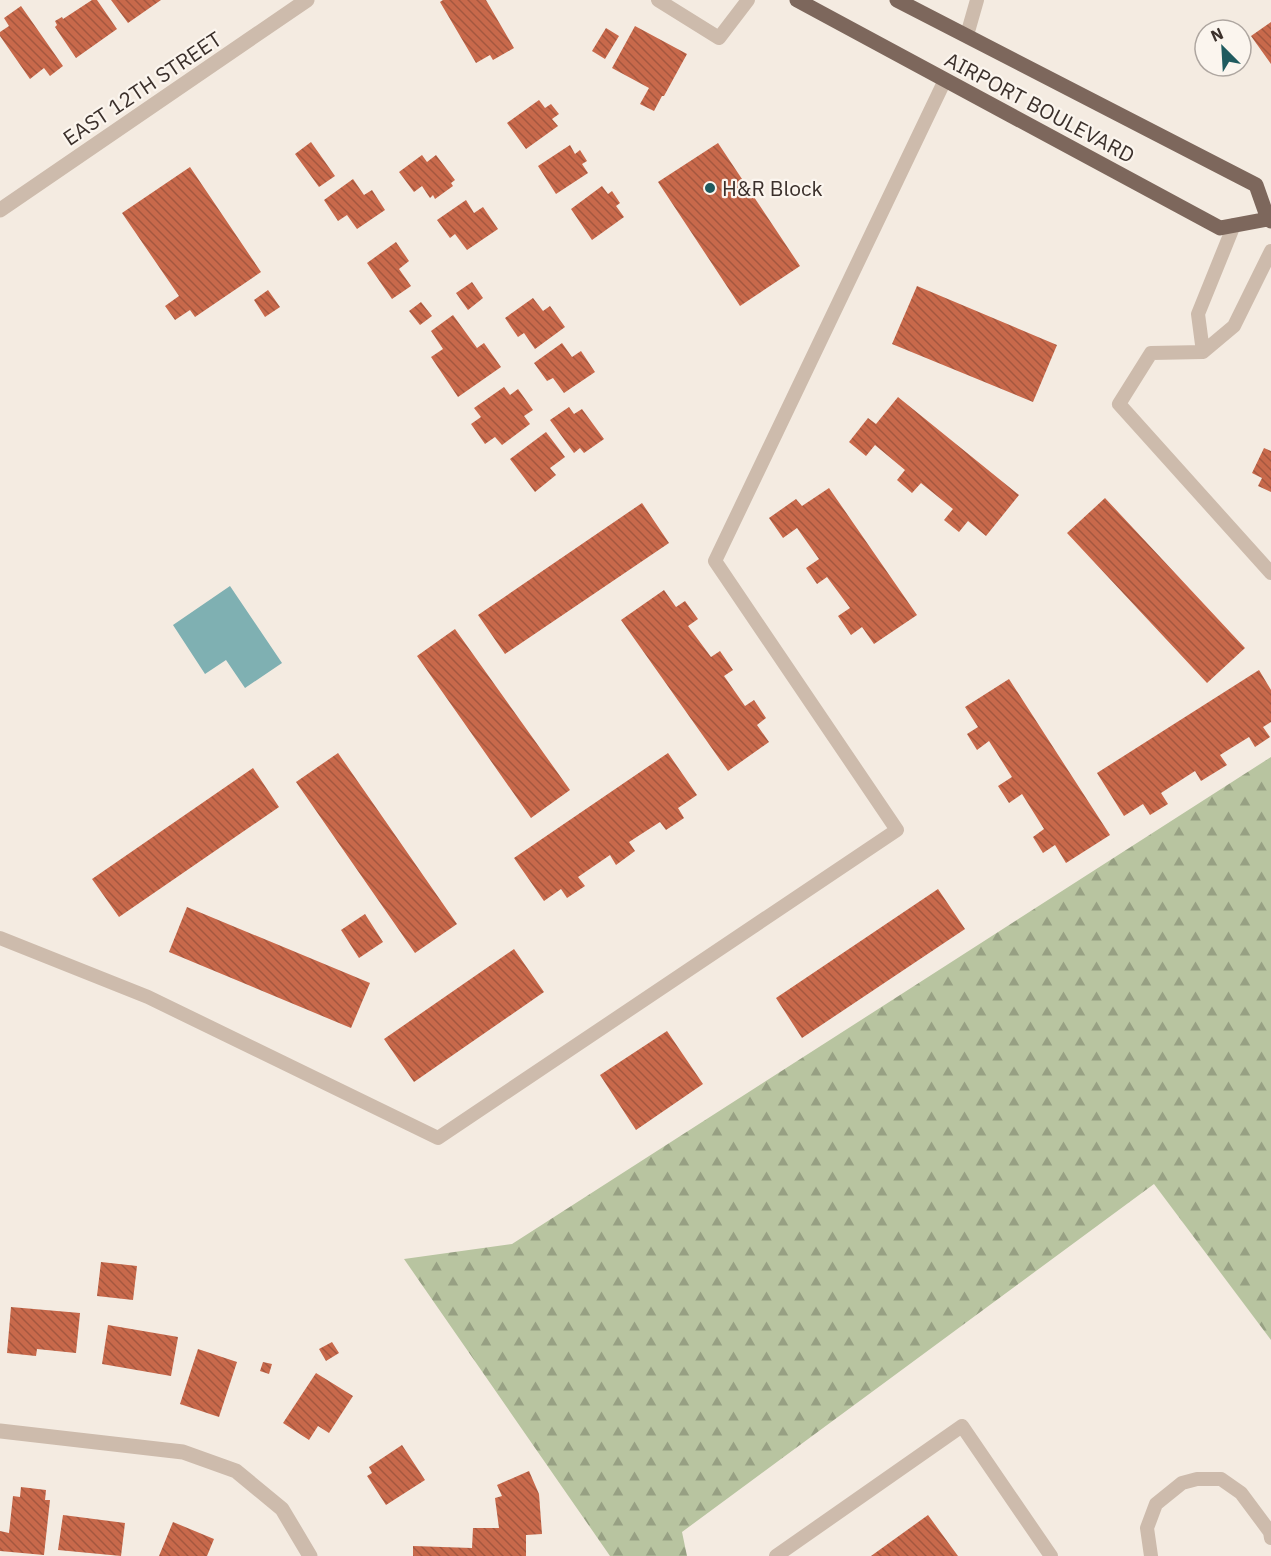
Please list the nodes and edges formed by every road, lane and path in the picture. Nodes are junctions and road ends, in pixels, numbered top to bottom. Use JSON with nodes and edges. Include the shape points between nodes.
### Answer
{"nodes":[{"id":1,"x":307,"y":0,"type":"edge"},
{"id":2,"x":658,"y":0,"type":"edge"},
{"id":3,"x":748,"y":0,"type":"edge"},
{"id":4,"x":797,"y":0,"type":"edge"},
{"id":5,"x":897,"y":0,"type":"edge"},
{"id":6,"x":977,"y":0,"type":"edge"},
{"id":7,"x":967,"y":35,"type":"junction"},
{"id":8,"x":945,"y":80,"type":"junction"},
{"id":9,"x":0,"y":210,"type":"edge"},
{"id":10,"x":1269,"y":220,"type":"edge"},
{"id":11,"x":1234,"y":225,"type":"junction"},
{"id":12,"x":1271,"y":251,"type":"edge"},
{"id":13,"x":1203,"y":352,"type":"junction"},
{"id":14,"x":1271,"y":573,"type":"edge"},
{"id":15,"x":0,"y":938,"type":"edge"},
{"id":16,"x":0,"y":1431,"type":"edge"},
{"id":17,"x":1271,"y":1538,"type":"edge"},
{"id":18,"x":310,"y":1556,"type":"edge"},
{"id":19,"x":776,"y":1556,"type":"edge"},
{"id":20,"x":1051,"y":1556,"type":"edge"},
{"id":21,"x":1152,"y":1556,"type":"edge"}],
"edges":[{"from":1,"to":9,"type":"street","name":"EAST 12TH STREET"},
{"from":2,"to":3,"type":"lane","via":[[719,38]]},
{"from":4,"to":8,"type":"main road","name":"AIRPORT BOULEVARD"},
{"from":5,"to":7,"type":"main road","name":"AIRPORT BOULEVARD"},
{"from":6,"to":7,"type":"lane"},
{"from":7,"to":10,"type":"main road","name":"AIRPORT BOULEVARD","via":[[1256,185]]},
{"from":8,"to":11,"type":"main road","name":"AIRPORT BOULEVARD","via":[[1220,228]]},
{"from":8,"to":15,"type":"lane","via":[[715,561],[897,830],[438,1138],[148,997]]},
{"from":10,"to":11,"type":"main road","name":"AIRPORT BOULEVARD"},
{"from":11,"to":13,"type":"lane","via":[[1198,314]]},
{"from":12,"to":13,"type":"lane","via":[[1234,326]]},
{"from":13,"to":14,"type":"lane","via":[[1150,353],[1119,404]]},
{"from":16,"to":18,"type":"street","via":[[183,1452],[236,1471],[282,1509]]},
{"from":17,"to":21,"type":"lane","via":[[1241,1493],[1221,1479],[1197,1479],[1182,1483],[1156,1504],[1147,1528]]},
{"from":19,"to":20,"type":"lane","via":[[962,1426]]}]}
